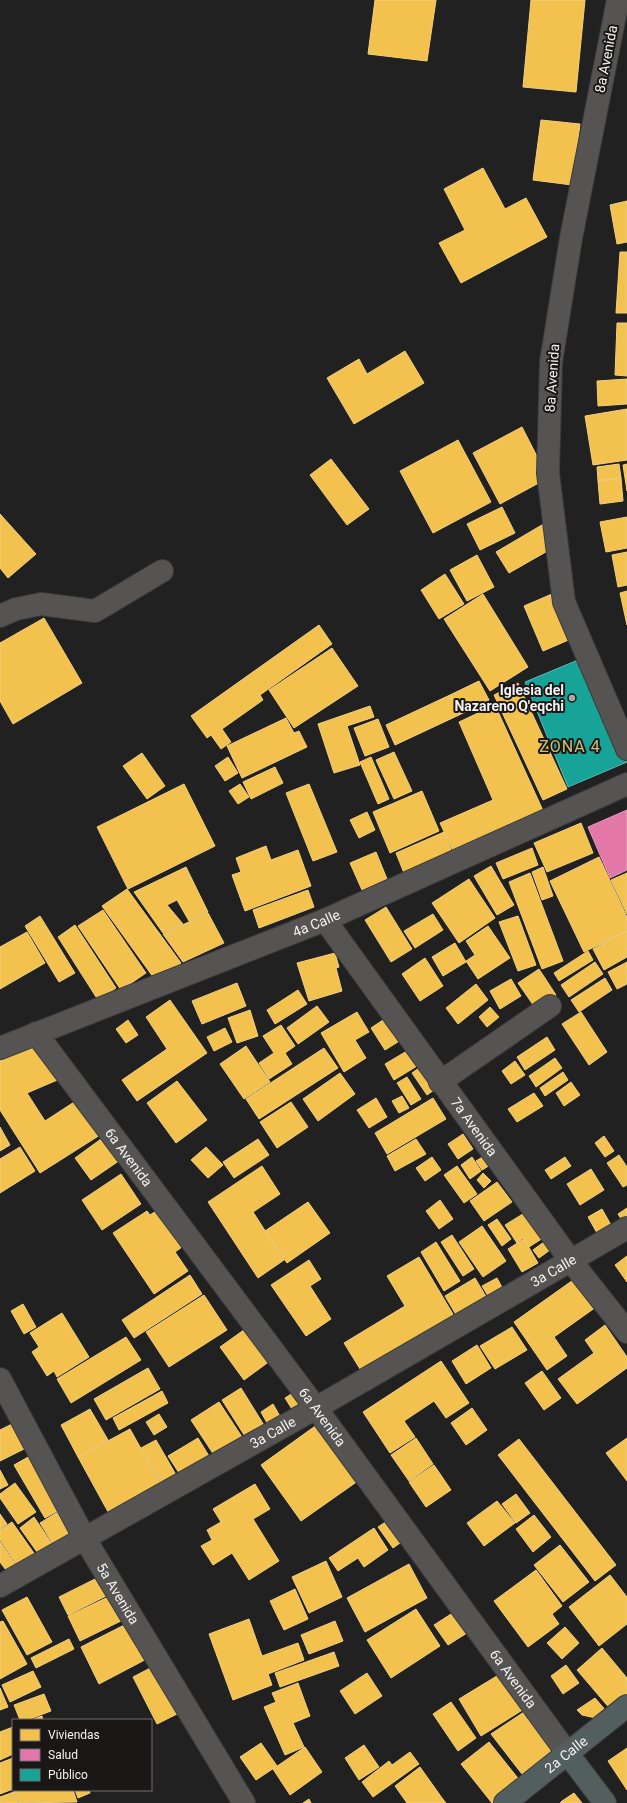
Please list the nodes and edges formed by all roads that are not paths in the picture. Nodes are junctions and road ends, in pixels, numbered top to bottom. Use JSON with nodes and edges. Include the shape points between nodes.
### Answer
{"nodes":[{"id":1,"x":618,"y":0,"type":"edge"},
{"id":2,"x":162,"y":571,"type":"dead end"},
{"id":3,"x":0,"y":616,"type":"edge"},
{"id":4,"x":627,"y":749,"type":"edge"},
{"id":5,"x":627,"y":784,"type":"edge"},
{"id":6,"x":325,"y":920,"type":"junction"},
{"id":7,"x":550,"y":1006,"type":"dead end"},
{"id":8,"x":36,"y":1033,"type":"junction"},
{"id":9,"x":0,"y":1048,"type":"edge"},
{"id":10,"x":440,"y":1082,"type":"junction"},
{"id":11,"x":627,"y":1228,"type":"edge"},
{"id":12,"x":571,"y":1261,"type":"junction"},
{"id":13,"x":627,"y":1332,"type":"edge"},
{"id":14,"x":0,"y":1379,"type":"edge"},
{"id":15,"x":316,"y":1408,"type":"junction"},
{"id":16,"x":86,"y":1539,"type":"junction"},
{"id":17,"x":0,"y":1586,"type":"edge"},
{"id":18,"x":627,"y":1706,"type":"edge"},
{"id":19,"x":568,"y":1754,"type":"junction"},
{"id":20,"x":244,"y":1803,"type":"edge"},
{"id":21,"x":505,"y":1803,"type":"edge"},
{"id":22,"x":605,"y":1803,"type":"edge"}],
"edges":[{"from":1,"to":4,"type":"street","name":"8a Avenida","via":[[571,238],[550,362],[548,473],[564,602]]},
{"from":2,"to":3,"type":"street","via":[[95,611],[41,604],[16,609]]},
{"from":5,"to":6,"type":"street","name":"4a Calle"},
{"from":6,"to":8,"type":"street","name":"4a Calle"},
{"from":6,"to":10,"type":"street","name":"7a Avenida"},
{"from":7,"to":10,"type":"street"},
{"from":8,"to":9,"type":"street","name":"4a Calle"},
{"from":8,"to":15,"type":"street","name":"6a Avenida"},
{"from":10,"to":12,"type":"street","name":"7a Avenida"},
{"from":11,"to":12,"type":"street","name":"3a Calle"},
{"from":12,"to":13,"type":"street","name":"7a Avenida"},
{"from":12,"to":15,"type":"street","name":"3a Calle"},
{"from":14,"to":16,"type":"street","name":"5a Avenida"},
{"from":15,"to":16,"type":"street","name":"3a Calle"},
{"from":15,"to":19,"type":"street","name":"6a Avenida"},
{"from":16,"to":17,"type":"street","name":"3a Calle"},
{"from":16,"to":20,"type":"street","name":"5a Avenida"},
{"from":18,"to":19,"type":"main road","name":"2a Calle"},
{"from":19,"to":21,"type":"main road","name":"2a Calle"},
{"from":19,"to":22,"type":"main road","name":"6a Avenida"}]}
